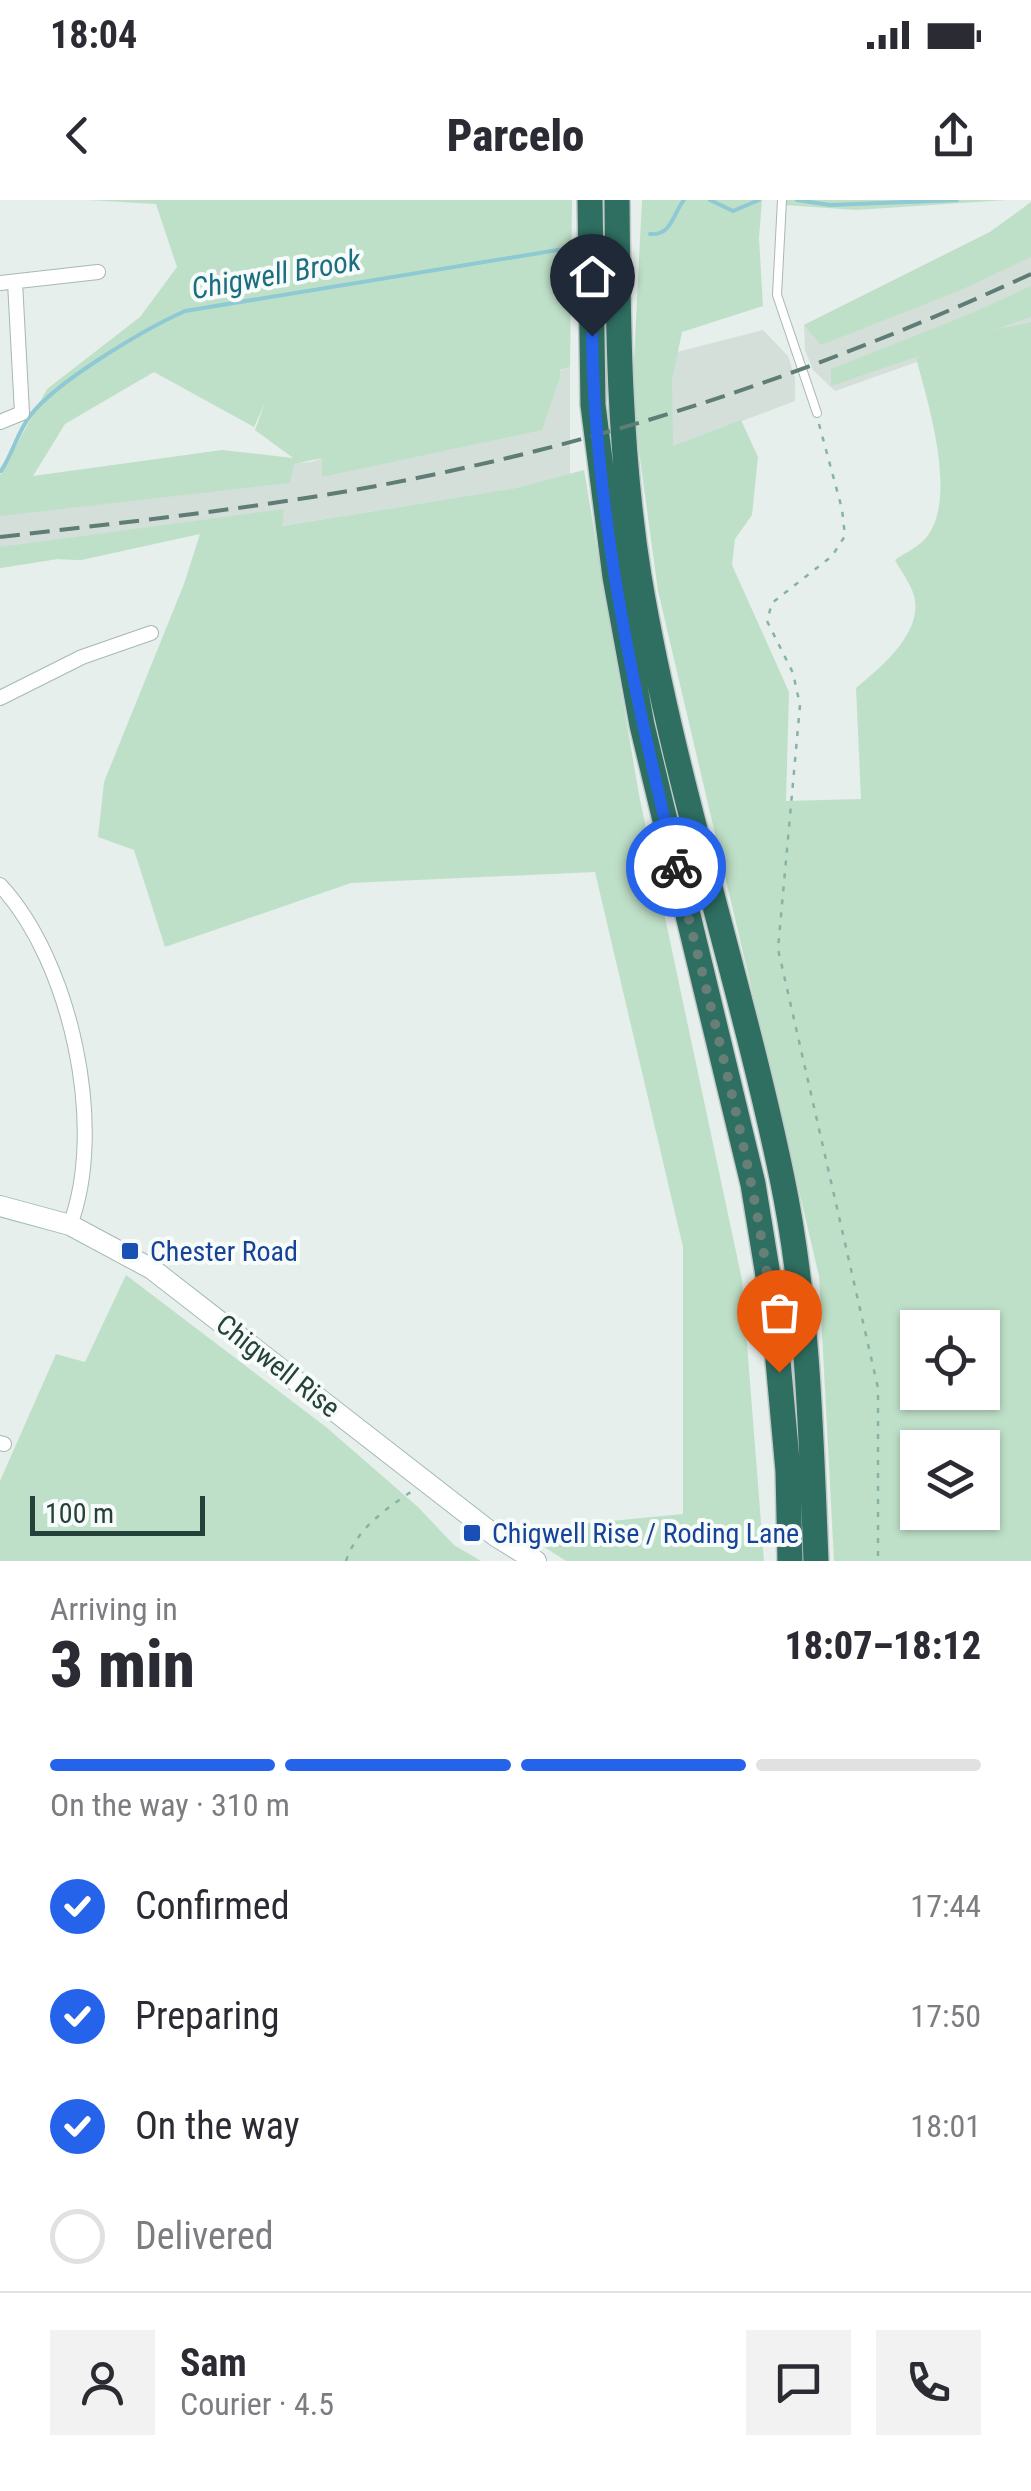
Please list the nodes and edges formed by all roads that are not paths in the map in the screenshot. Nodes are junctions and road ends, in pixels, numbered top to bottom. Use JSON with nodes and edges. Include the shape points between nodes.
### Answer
{"nodes":[{"id":1,"x":590,"y":200,"type":"edge"},
{"id":2,"x":617,"y":200,"type":"edge"},
{"id":3,"x":782,"y":200,"type":"edge"},
{"id":4,"x":98,"y":272,"type":"dead end"},
{"id":5,"x":8,"y":282,"type":"edge"},
{"id":6,"x":816,"y":413,"type":"road end"},
{"id":7,"x":0,"y":422,"type":"edge"},
{"id":8,"x":151,"y":633,"type":"dead end"},
{"id":9,"x":0,"y":698,"type":"edge"},
{"id":10,"x":0,"y":885,"type":"edge"},
{"id":11,"x":0,"y":1206,"type":"edge"},
{"id":12,"x":70,"y":1225,"type":"junction"},
{"id":13,"x":536,"y":1561,"type":"edge"},
{"id":14,"x":790,"y":1561,"type":"edge"},
{"id":15,"x":816,"y":1561,"type":"edge"}],
"edges":[{"from":1,"to":14,"type":"highway","via":[[593,405],[616,577],[642,726],[754,1184],[773,1306]]},
{"from":2,"to":15,"type":"highway","via":[[619,400],[639,574],[667,718],[782,1179],[801,1298]]},
{"from":3,"to":6,"type":"lane","via":[[777,295]]},
{"from":4,"to":5,"type":"street"},
{"from":5,"to":7,"type":"street","via":[[22,413]]},
{"from":8,"to":9,"type":"street","via":[[82,656]]},
{"from":10,"to":12,"type":"street","via":[[47,956],[70,1014],[84,1092],[78,1204]]},
{"from":11,"to":12,"type":"main road","name":"Chigwell Rise"},
{"from":12,"to":13,"type":"main road","name":"Chigwell Rise","via":[[152,1269]]}]}
